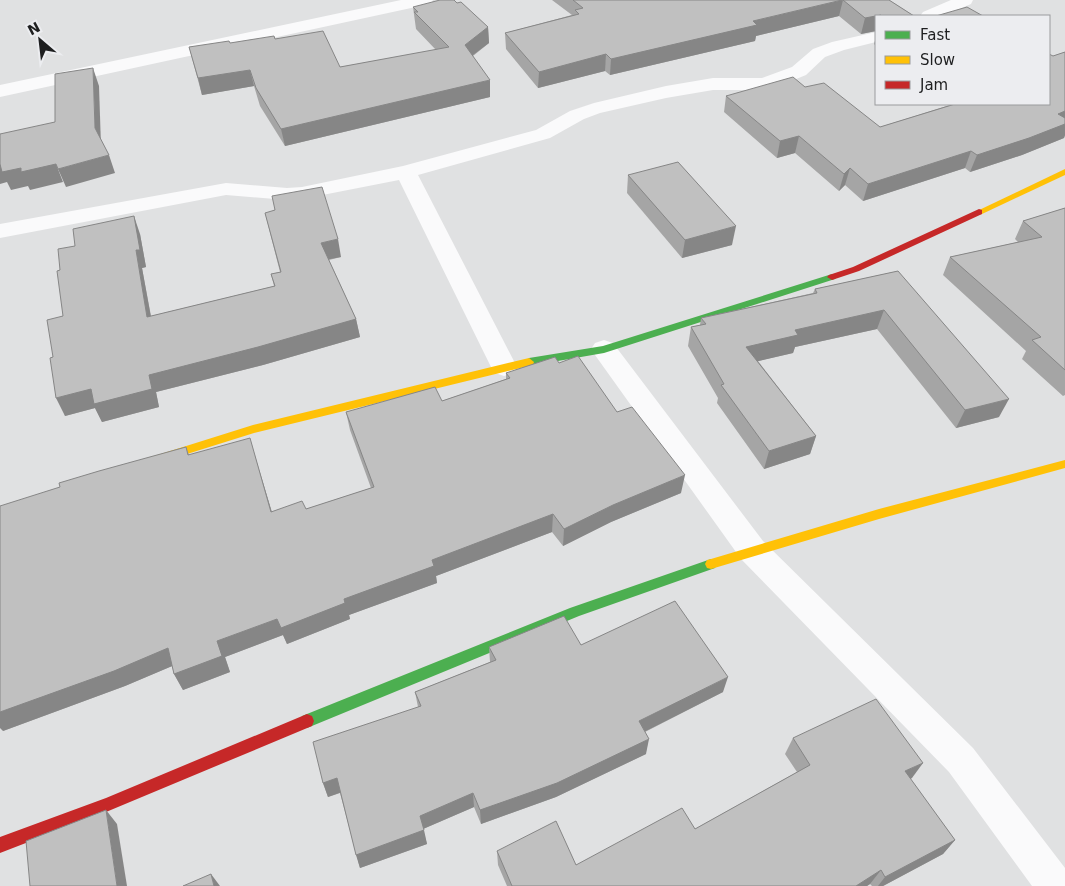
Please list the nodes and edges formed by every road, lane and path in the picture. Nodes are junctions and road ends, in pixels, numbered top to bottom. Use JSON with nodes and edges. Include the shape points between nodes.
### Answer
{"nodes":[{"id":1,"x":425,"y":0,"type":"edge"},
{"id":2,"x":965,"y":0,"type":"edge"},
{"id":3,"x":931,"y":15,"type":"edge"},
{"id":4,"x":875,"y":37,"type":"edge"},
{"id":5,"x":0,"y":91,"type":"edge"},
{"id":6,"x":406,"y":172,"type":"junction"},
{"id":7,"x":1065,"y":172,"type":"edge"},
{"id":8,"x":0,"y":231,"type":"edge"},
{"id":9,"x":604,"y":349,"type":"junction"},
{"id":10,"x":504,"y":367,"type":"junction"},
{"id":11,"x":141,"y":464,"type":"edge"},
{"id":12,"x":1065,"y":464,"type":"edge"},
{"id":13,"x":752,"y":550,"type":"junction"},
{"id":14,"x":0,"y":845,"type":"edge"},
{"id":15,"x":1055,"y":886,"type":"edge"}],
"edges":[{"from":1,"to":5,"type":"street"},
{"from":2,"to":3,"type":"street"},
{"from":4,"to":6,"type":"street","via":[[819,53],[799,71],[777,80],[763,84],[713,84],[594,109],[543,134]]},
{"from":6,"to":8,"type":"street","via":[[302,193],[226,189]]},
{"from":6,"to":10,"type":"street"},
{"from":7,"to":9,"type":"street","via":[[856,270]]},
{"from":9,"to":10,"type":"street"},
{"from":9,"to":13,"type":"street"},
{"from":10,"to":11,"type":"street","via":[[253,429]]},
{"from":12,"to":13,"type":"street"},
{"from":13,"to":14,"type":"street","via":[[577,611],[77,818]]},
{"from":13,"to":15,"type":"street","via":[[961,760]]}]}
